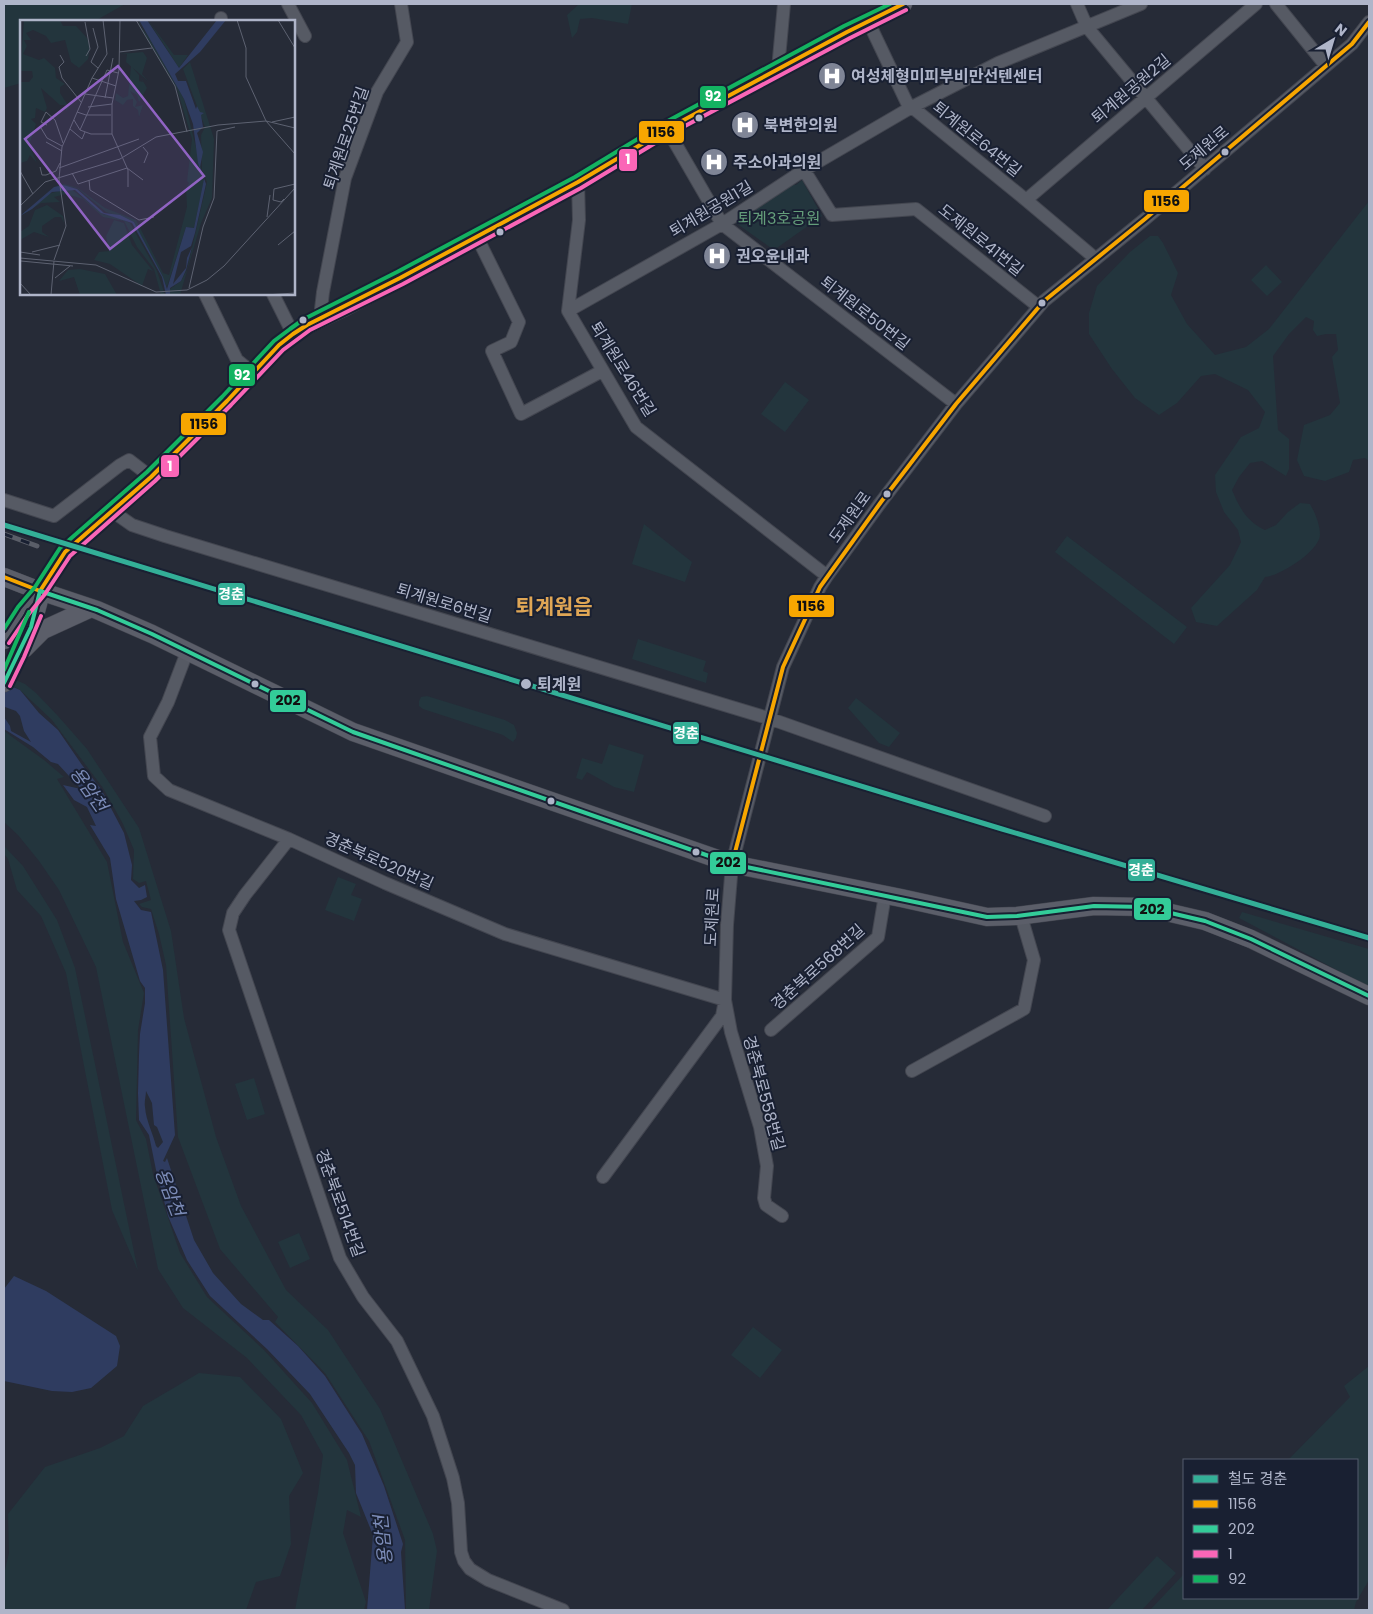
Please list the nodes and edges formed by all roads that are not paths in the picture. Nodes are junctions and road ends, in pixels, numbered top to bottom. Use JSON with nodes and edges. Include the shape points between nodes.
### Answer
{"nodes":[{"id":1,"x":288,"y":4,"type":"edge"},
{"id":2,"x":401,"y":4,"type":"edge"},
{"id":3,"x":784,"y":4,"type":"edge"},
{"id":4,"x":903,"y":4,"type":"edge"},
{"id":5,"x":1077,"y":4,"type":"edge"},
{"id":6,"x":1141,"y":4,"type":"edge"},
{"id":7,"x":1256,"y":4,"type":"edge"},
{"id":8,"x":1276,"y":4,"type":"edge"},
{"id":9,"x":868,"y":21,"type":"junction"},
{"id":10,"x":1369,"y":22,"type":"edge"},
{"id":11,"x":1087,"y":27,"type":"junction"},
{"id":12,"x":305,"y":36,"type":"dead end"},
{"id":13,"x":1326,"y":66,"type":"junction"},
{"id":14,"x":778,"y":69,"type":"junction"},
{"id":15,"x":1146,"y":98,"type":"junction"},
{"id":16,"x":912,"y":107,"type":"junction"},
{"id":17,"x":668,"y":129,"type":"junction"},
{"id":18,"x":1205,"y":169,"type":"junction"},
{"id":19,"x":804,"y":170,"type":"junction"},
{"id":20,"x":578,"y":182,"type":"junction"},
{"id":21,"x":1026,"y":200,"type":"junction"},
{"id":22,"x":722,"y":224,"type":"junction"},
{"id":23,"x":477,"y":237,"type":"junction"},
{"id":24,"x":1096,"y":259,"type":"junction"},
{"id":25,"x":206,"y":295,"type":"edge"},
{"id":26,"x":273,"y":295,"type":"edge"},
{"id":27,"x":1039,"y":307,"type":"junction"},
{"id":28,"x":568,"y":312,"type":"junction"},
{"id":29,"x":320,"y":318,"type":"junction"},
{"id":30,"x":292,"y":334,"type":"junction"},
{"id":31,"x":602,"y":371,"type":"junction"},
{"id":32,"x":253,"y":373,"type":"junction"},
{"id":33,"x":956,"y":404,"type":"junction"},
{"id":34,"x":151,"y":477,"type":"junction"},
{"id":35,"x":4,"y":500,"type":"edge"},
{"id":36,"x":112,"y":511,"type":"junction"},
{"id":37,"x":827,"y":576,"type":"junction"},
{"id":38,"x":4,"y":577,"type":"edge"},
{"id":39,"x":40,"y":591,"type":"junction"},
{"id":40,"x":91,"y":608,"type":"junction"},
{"id":41,"x":33,"y":620,"type":"junction"},
{"id":42,"x":4,"y":640,"type":"edge"},
{"id":43,"x":187,"y":652,"type":"junction"},
{"id":44,"x":4,"y":683,"type":"edge"},
{"id":45,"x":770,"y":719,"type":"junction"},
{"id":46,"x":1045,"y":816,"type":"dead end"},
{"id":47,"x":289,"y":838,"type":"junction"},
{"id":48,"x":732,"y":864,"type":"junction"},
{"id":49,"x":885,"y":895,"type":"junction"},
{"id":50,"x":1021,"y":916,"type":"junction"},
{"id":51,"x":1369,"y":996,"type":"edge"},
{"id":52,"x":725,"y":1000,"type":"junction"},
{"id":53,"x":770,"y":1030,"type":"dead end"},
{"id":54,"x":912,"y":1072,"type":"dead end"},
{"id":55,"x":604,"y":1177,"type":"dead end"},
{"id":56,"x":782,"y":1216,"type":"dead end"},
{"id":57,"x":563,"y":1610,"type":"edge"}],
"edges":[{"from":1,"to":12,"type":"street"},
{"from":2,"to":29,"type":"street","name":"퇴계원로25번길","via":[[407,42],[377,92],[345,178]]},
{"from":3,"to":14,"type":"street"},
{"from":4,"to":9,"type":"street"},
{"from":5,"to":11,"type":"street"},
{"from":6,"to":11,"type":"street","name":"퇴계원공원1길"},
{"from":7,"to":15,"type":"street","name":"퇴계원공원2길"},
{"from":8,"to":13,"type":"street"},
{"from":9,"to":14,"type":"street"},
{"from":9,"to":16,"type":"street","name":"퇴계원로64번길","via":[[907,103]]},
{"from":10,"to":13,"type":"street","name":"도제원로","via":[[1352,44]]},
{"from":11,"to":15,"type":"street"},
{"from":11,"to":16,"type":"street","name":"퇴계원공원1길","via":[[998,63]]},
{"from":13,"to":18,"type":"street","name":"도제원로"},
{"from":14,"to":17,"type":"street"},
{"from":15,"to":18,"type":"street"},
{"from":15,"to":21,"type":"street","name":"퇴계원공원2길"},
{"from":16,"to":19,"type":"street","name":"퇴계원공원1길"},
{"from":16,"to":21,"type":"street","name":"퇴계원로64번길"},
{"from":17,"to":20,"type":"street"},
{"from":17,"to":22,"type":"street","name":"퇴계원로50번길"},
{"from":18,"to":24,"type":"street","name":"도제원로"},
{"from":19,"to":22,"type":"street","name":"퇴계원공원1길"},
{"from":19,"to":27,"type":"street","name":"도제원로41번길","via":[[832,216],[916,209]]},
{"from":20,"to":23,"type":"street"},
{"from":20,"to":28,"type":"street","via":[[579,220]]},
{"from":21,"to":24,"type":"street","name":"퇴계원로64번길"},
{"from":22,"to":28,"type":"street","name":"퇴계원공원1길"},
{"from":22,"to":33,"type":"street","name":"퇴계원로50번길"},
{"from":23,"to":29,"type":"street"},
{"from":23,"to":31,"type":"street","via":[[519,322],[511,342],[492,351],[522,414]]},
{"from":24,"to":27,"type":"street","name":"도제원로"},
{"from":25,"to":32,"type":"street","via":[[238,360]]},
{"from":26,"to":30,"type":"street"},
{"from":27,"to":33,"type":"street","name":"도제원로"},
{"from":28,"to":31,"type":"street","name":"퇴계원로46번길"},
{"from":29,"to":30,"type":"street"},
{"from":30,"to":32,"type":"street"},
{"from":31,"to":37,"type":"street","name":"퇴계원로46번길","via":[[636,427]]},
{"from":32,"to":34,"type":"street"},
{"from":33,"to":37,"type":"street","name":"도제원로"},
{"from":34,"to":35,"type":"street","via":[[129,460],[54,516]]},
{"from":34,"to":36,"type":"street"},
{"from":36,"to":39,"type":"street","via":[[65,552]]},
{"from":36,"to":45,"type":"street","name":"퇴계원로6번길","via":[[132,525],[164,536]]},
{"from":37,"to":45,"type":"street","name":"도제원로","via":[[783,667]]},
{"from":38,"to":39,"type":"street"},
{"from":39,"to":40,"type":"street"},
{"from":39,"to":41,"type":"street"},
{"from":40,"to":41,"type":"street"},
{"from":40,"to":43,"type":"street"},
{"from":41,"to":42,"type":"street"},
{"from":41,"to":44,"type":"street"},
{"from":43,"to":47,"type":"street","name":"경춘북로520번길","via":[[168,702],[150,737],[154,776],[169,790]]},
{"from":43,"to":48,"type":"street","via":[[352,732]]},
{"from":45,"to":46,"type":"street","name":"퇴계원로6번길"},
{"from":45,"to":48,"type":"street","name":"도제원로"},
{"from":47,"to":52,"type":"street","name":"경춘북로520번길","via":[[505,934]]},
{"from":47,"to":57,"type":"street","name":"경춘북로514번길","via":[[233,913],[229,930],[340,1258],[363,1297],[397,1341],[432,1416],[457,1495],[464,1561],[488,1580]]},
{"from":48,"to":49,"type":"street"},
{"from":48,"to":52,"type":"street","name":"도제원로"},
{"from":49,"to":50,"type":"street","via":[[987,917]]},
{"from":49,"to":53,"type":"street","name":"경춘북로568번길","via":[[878,937]]},
{"from":50,"to":51,"type":"street","via":[[1094,906],[1145,907],[1205,921],[1251,939]]},
{"from":50,"to":54,"type":"street","via":[[1034,960],[1024,1009]]},
{"from":52,"to":55,"type":"street","name":"도제원로","via":[[722,1016]]},
{"from":52,"to":56,"type":"street","name":"경춘북로558번길","via":[[731,1032],[760,1128],[767,1166],[764,1198],[766,1204]]}]}
